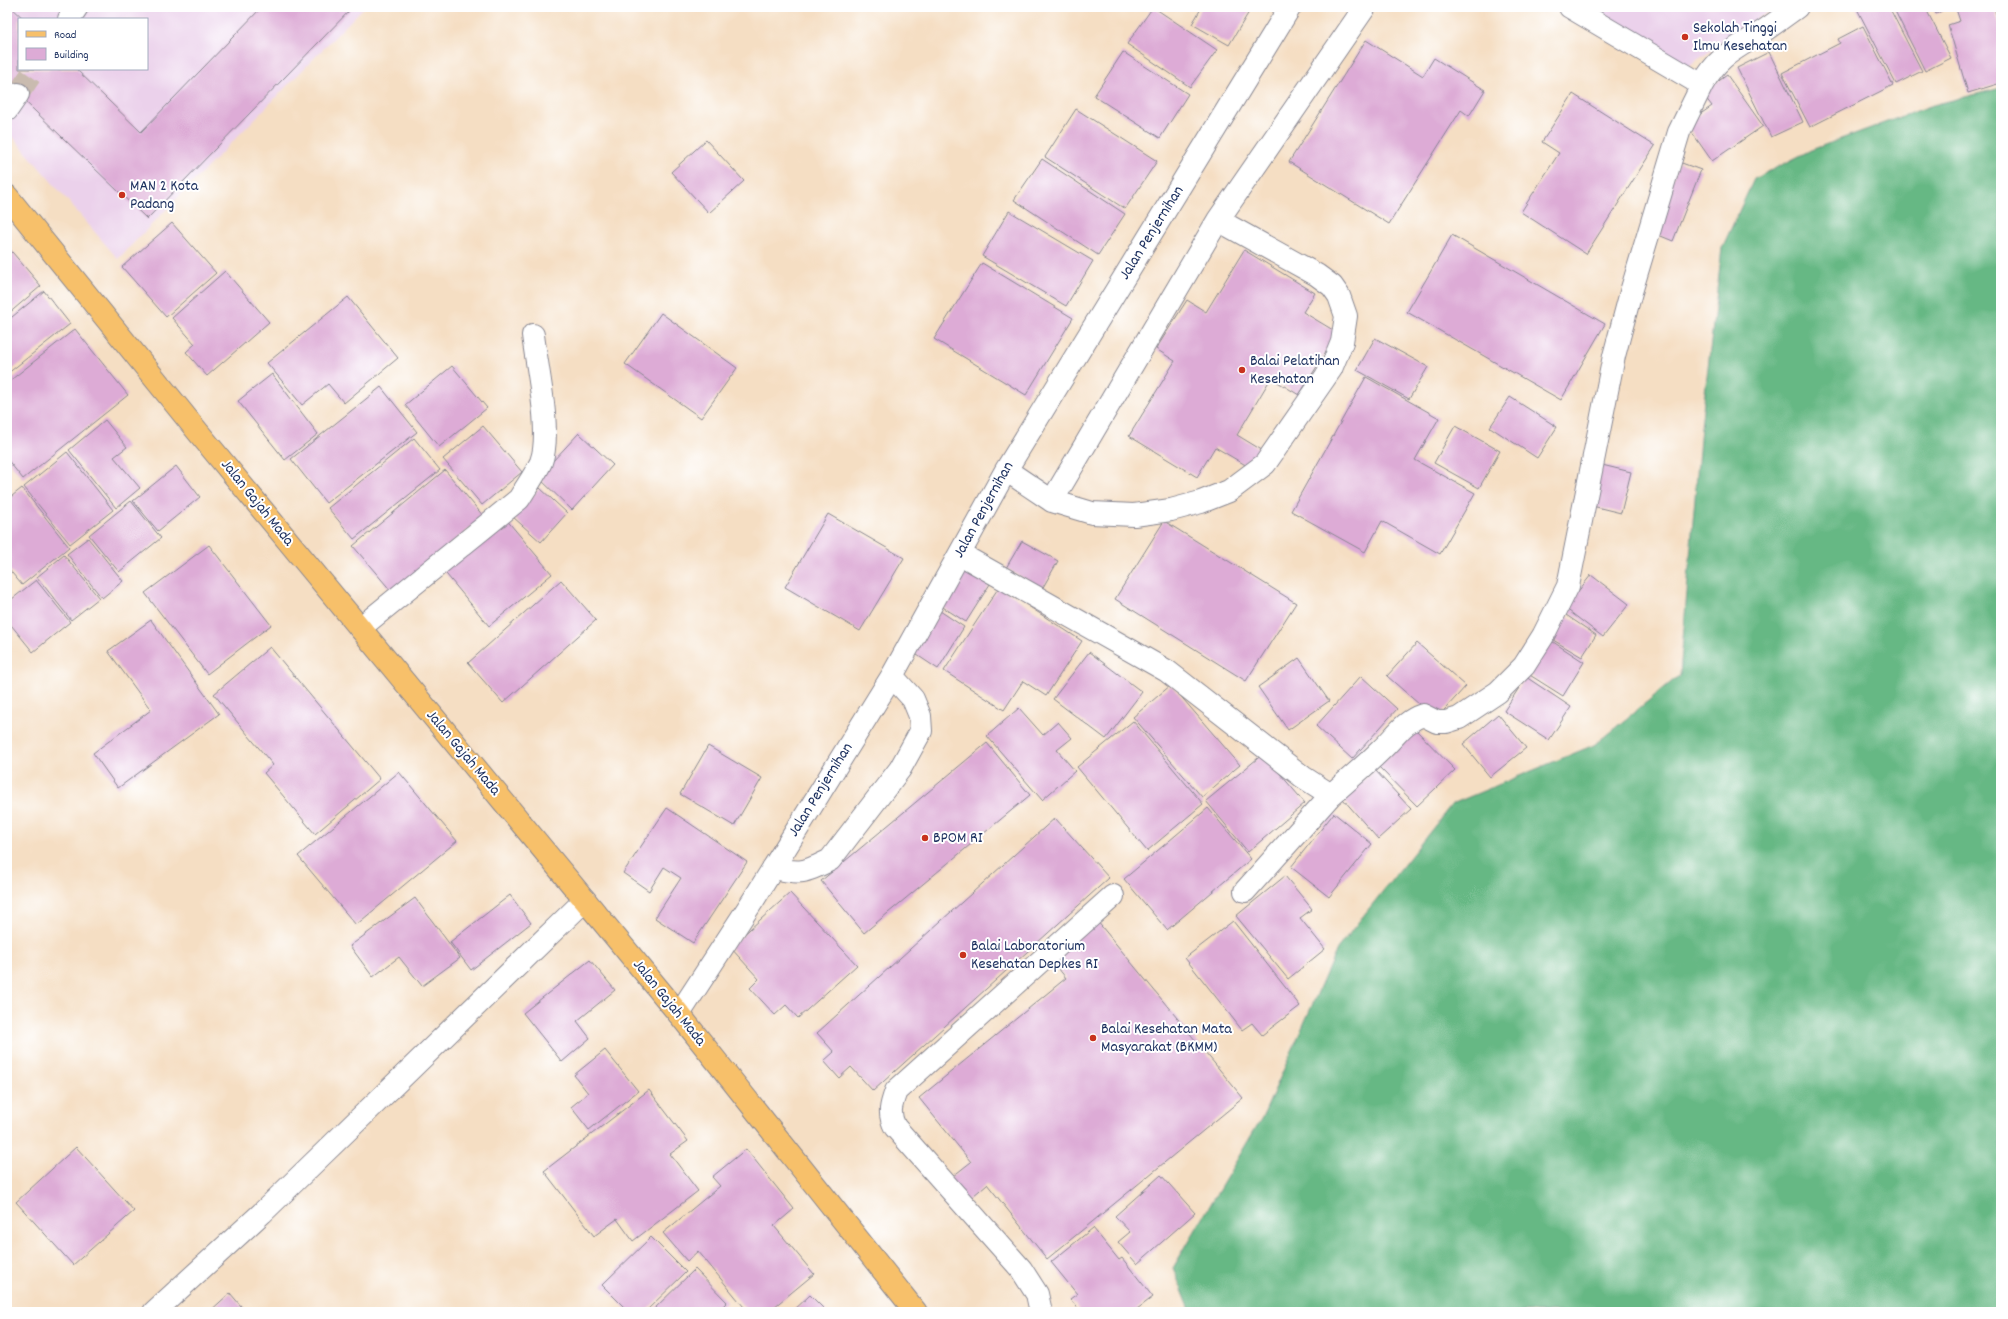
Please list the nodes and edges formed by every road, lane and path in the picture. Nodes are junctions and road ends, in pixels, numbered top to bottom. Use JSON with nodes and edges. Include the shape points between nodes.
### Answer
{"nodes":[{"id":1,"x":77,"y":7,"type":"edge"},
{"id":2,"x":1290,"y":7,"type":"edge"},
{"id":3,"x":1365,"y":7,"type":"edge"},
{"id":4,"x":1570,"y":7,"type":"edge"},
{"id":5,"x":1797,"y":7,"type":"edge"},
{"id":6,"x":70,"y":18,"type":"edge"},
{"id":7,"x":1702,"y":85,"type":"junction"},
{"id":8,"x":7,"y":196,"type":"edge"},
{"id":9,"x":1218,"y":220,"type":"junction"},
{"id":10,"x":533,"y":335,"type":"dead end"},
{"id":11,"x":1006,"y":470,"type":"junction"},
{"id":12,"x":1052,"y":501,"type":"junction"},
{"id":13,"x":960,"y":554,"type":"junction"},
{"id":14,"x":360,"y":628,"type":"junction"},
{"id":15,"x":892,"y":676,"type":"junction"},
{"id":16,"x":1331,"y":795,"type":"junction"},
{"id":17,"x":773,"y":868,"type":"junction"},
{"id":18,"x":1244,"y":891,"type":"dead end"},
{"id":19,"x":1113,"y":896,"type":"dead end"},
{"id":20,"x":585,"y":900,"type":"junction"},
{"id":21,"x":679,"y":1014,"type":"junction"},
{"id":22,"x":154,"y":1312,"type":"edge"},
{"id":23,"x":916,"y":1312,"type":"edge"},
{"id":24,"x":1041,"y":1312,"type":"edge"}],
"edges":[{"from":1,"to":6,"type":"street"},
{"from":2,"to":11,"type":"street","name":"Jalan Penjernihan"},
{"from":3,"to":9,"type":"street"},
{"from":4,"to":7,"type":"street"},
{"from":5,"to":7,"type":"street","via":[[1731,50],[1711,70]]},
{"from":7,"to":16,"type":"street","via":[[1679,132],[1654,209],[1614,356],[1568,586],[1543,636],[1524,666],[1498,692],[1459,718],[1446,722],[1437,722],[1423,715],[1415,718]]},
{"from":8,"to":14,"type":"main road","name":"Jalan Gajah Mada"},
{"from":9,"to":12,"type":"street"},
{"from":9,"to":12,"type":"street","via":[[1317,275],[1332,286],[1339,296],[1346,316],[1342,342],[1331,369],[1265,464],[1229,491],[1171,510],[1134,516],[1092,513]]},
{"from":10,"to":14,"type":"street","via":[[546,434],[541,461],[531,480],[519,499]]},
{"from":11,"to":12,"type":"street"},
{"from":11,"to":13,"type":"street","name":"Jalan Penjernihan"},
{"from":13,"to":15,"type":"street","name":"Jalan Penjernihan"},
{"from":13,"to":16,"type":"street","via":[[1167,671],[1303,777]]},
{"from":14,"to":20,"type":"main road","name":"Jalan Gajah Mada"},
{"from":15,"to":17,"type":"street","name":"Jalan Penjernihan"},
{"from":15,"to":17,"type":"street","via":[[913,699],[920,716],[921,731],[900,769],[830,860],[797,873]]},
{"from":16,"to":18,"type":"street"},
{"from":17,"to":21,"type":"street","name":"Jalan Penjernihan"},
{"from":19,"to":24,"type":"street","via":[[896,1091],[890,1107],[895,1127],[1021,1269],[1037,1294]]},
{"from":20,"to":21,"type":"main road","name":"Jalan Gajah Mada"},
{"from":20,"to":22,"type":"street","via":[[262,1213]]},
{"from":21,"to":23,"type":"main road","name":"Jalan Gajah Mada"}]}
